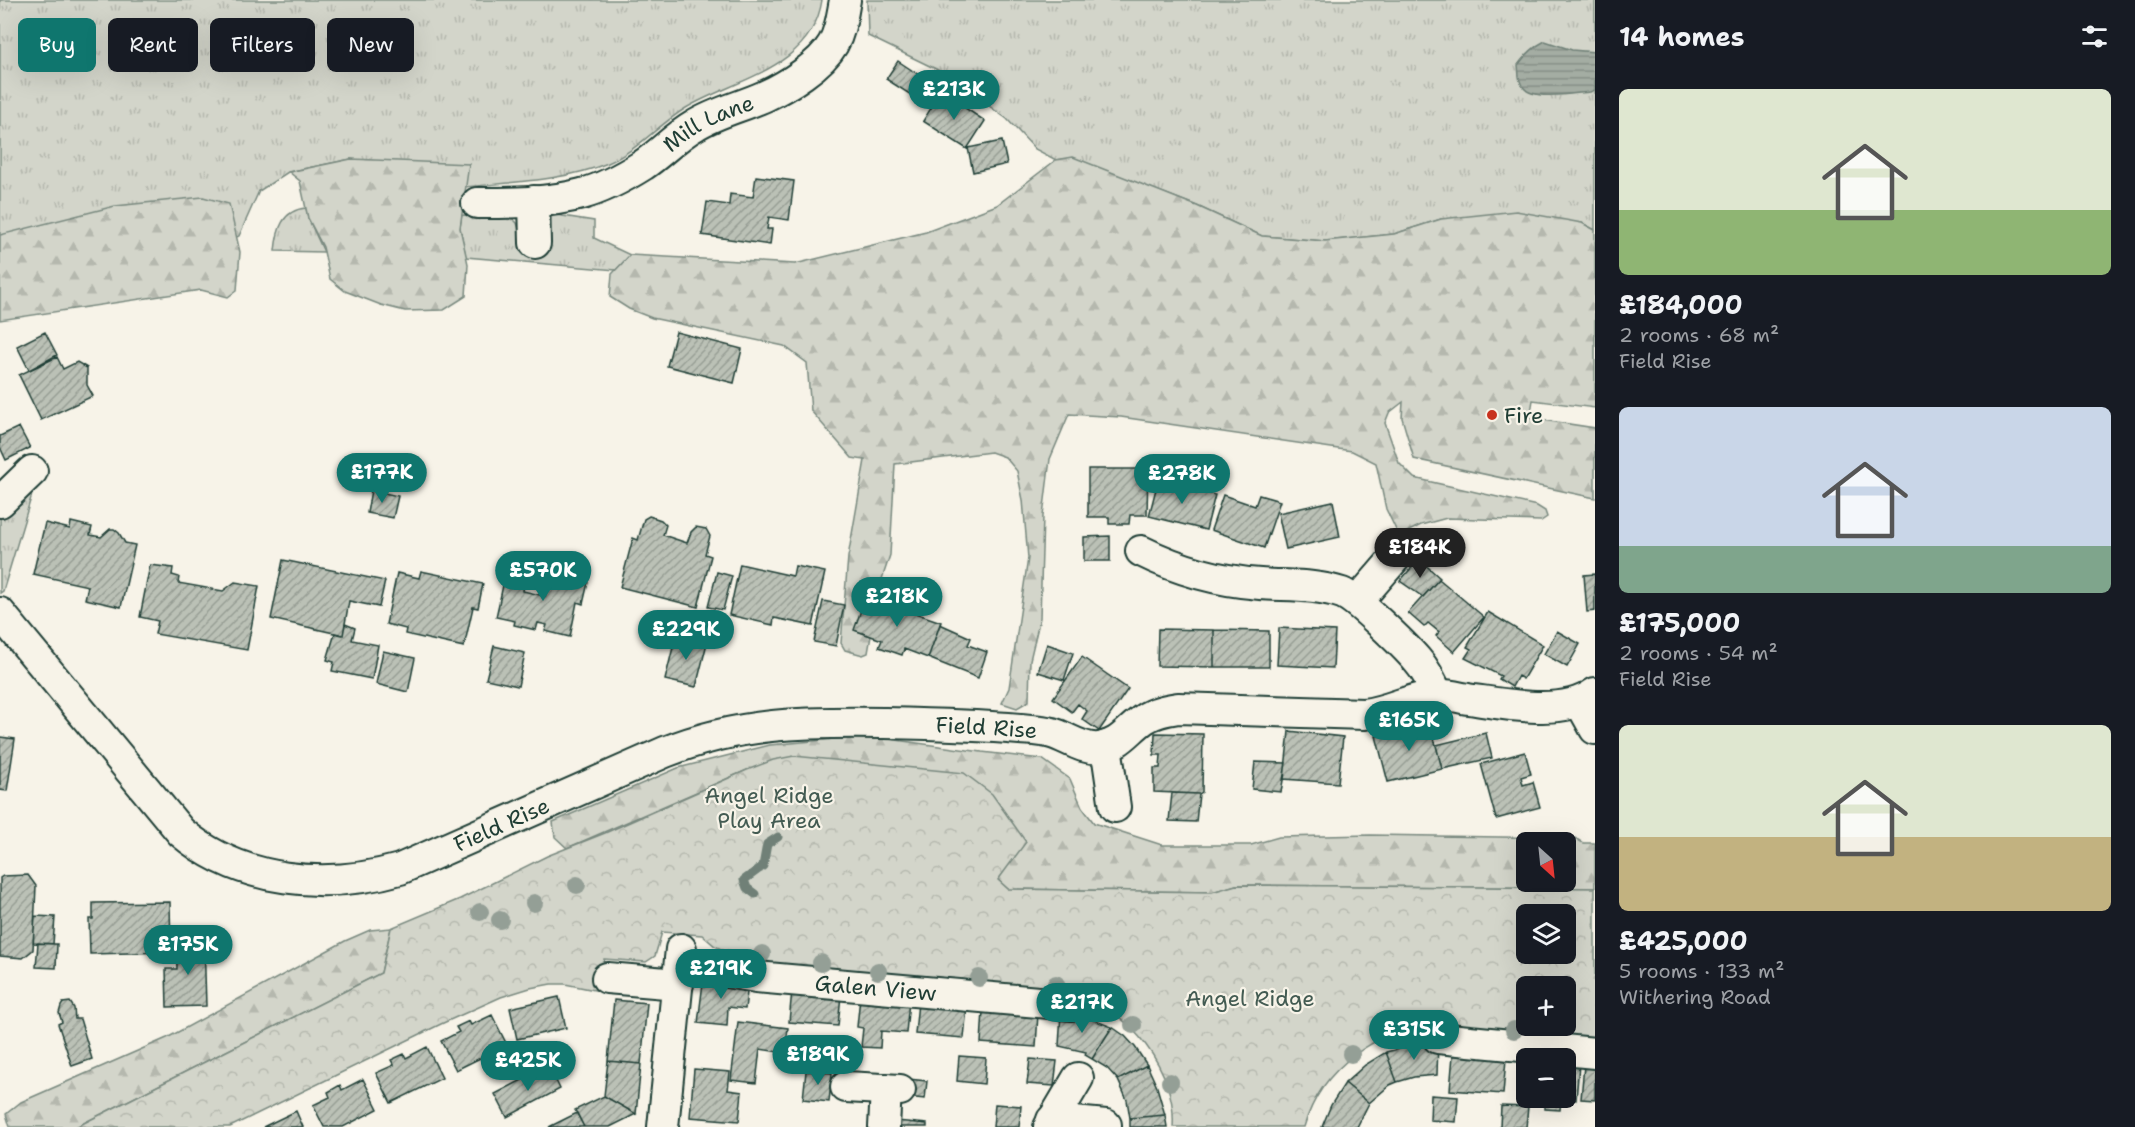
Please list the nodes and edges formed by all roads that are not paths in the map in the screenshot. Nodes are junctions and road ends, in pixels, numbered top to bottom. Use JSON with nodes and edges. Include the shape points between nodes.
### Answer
{"nodes":[{"id":1,"x":845,"y":0,"type":"edge"},
{"id":2,"x":534,"y":201,"type":"junction"},
{"id":3,"x":477,"y":203,"type":"dead end"},
{"id":4,"x":535,"y":243,"type":"dead end"},
{"id":5,"x":32,"y":471,"type":"dead end"},
{"id":6,"x":3,"y":493,"type":"edge"},
{"id":7,"x":1141,"y":551,"type":"dead end"},
{"id":8,"x":1401,"y":551,"type":"dead end"},
{"id":9,"x":1357,"y":603,"type":"junction"},
{"id":10,"x":0,"y":613,"type":"edge"},
{"id":11,"x":1437,"y":695,"type":"junction"},
{"id":12,"x":1587,"y":698,"type":"edge"},
{"id":13,"x":1595,"y":729,"type":"edge"},
{"id":14,"x":1106,"y":746,"type":"junction"},
{"id":15,"x":1115,"y":807,"type":"dead end"},
{"id":16,"x":680,"y":964,"type":"junction"},
{"id":17,"x":607,"y":978,"type":"dead end"},
{"id":18,"x":1072,"y":1005,"type":"dead end"},
{"id":19,"x":1438,"y":1038,"type":"dead end"},
{"id":20,"x":1595,"y":1053,"type":"edge"},
{"id":21,"x":1078,"y":1078,"type":"dead end"},
{"id":22,"x":846,"y":1087,"type":"dead end"},
{"id":23,"x":1050,"y":1124,"type":"edge"},
{"id":24,"x":1107,"y":1125,"type":"dead end"},
{"id":25,"x":663,"y":1127,"type":"edge"},
{"id":26,"x":884,"y":1127,"type":"edge"}],
"edges":[{"from":1,"to":2,"type":"street","name":"Mill Lane","via":[[832,45],[794,81],[694,125],[613,183],[582,194]]},
{"from":2,"to":3,"type":"street","name":"Mill Lane"},
{"from":2,"to":4,"type":"street"},
{"from":5,"to":6,"type":"street"},
{"from":7,"to":9,"type":"street","via":[[1197,574],[1258,584],[1314,587],[1344,594]]},
{"from":8,"to":9,"type":"street"},
{"from":9,"to":11,"type":"street","via":[[1416,659]]},
{"from":10,"to":14,"type":"street","name":"Field Rise","via":[[181,832],[218,858],[282,878],[361,878],[400,869],[689,742],[748,728],[821,722],[1010,728],[1053,733],[1092,748]]},
{"from":11,"to":12,"type":"street","via":[[1541,706],[1568,705]]},
{"from":11,"to":14,"type":"street","via":[[1364,714],[1178,708],[1151,715],[1122,739]]},
{"from":12,"to":13,"type":"street"},
{"from":14,"to":15,"type":"street"},
{"from":16,"to":17,"type":"street","name":"Galen View"},
{"from":16,"to":18,"type":"street","name":"Galen View","via":[[756,977]]},
{"from":16,"to":25,"type":"street"},
{"from":19,"to":20,"type":"street"},
{"from":21,"to":23,"type":"street"},
{"from":22,"to":26,"type":"street","via":[[893,1089]]},
{"from":23,"to":24,"type":"street"}]}
